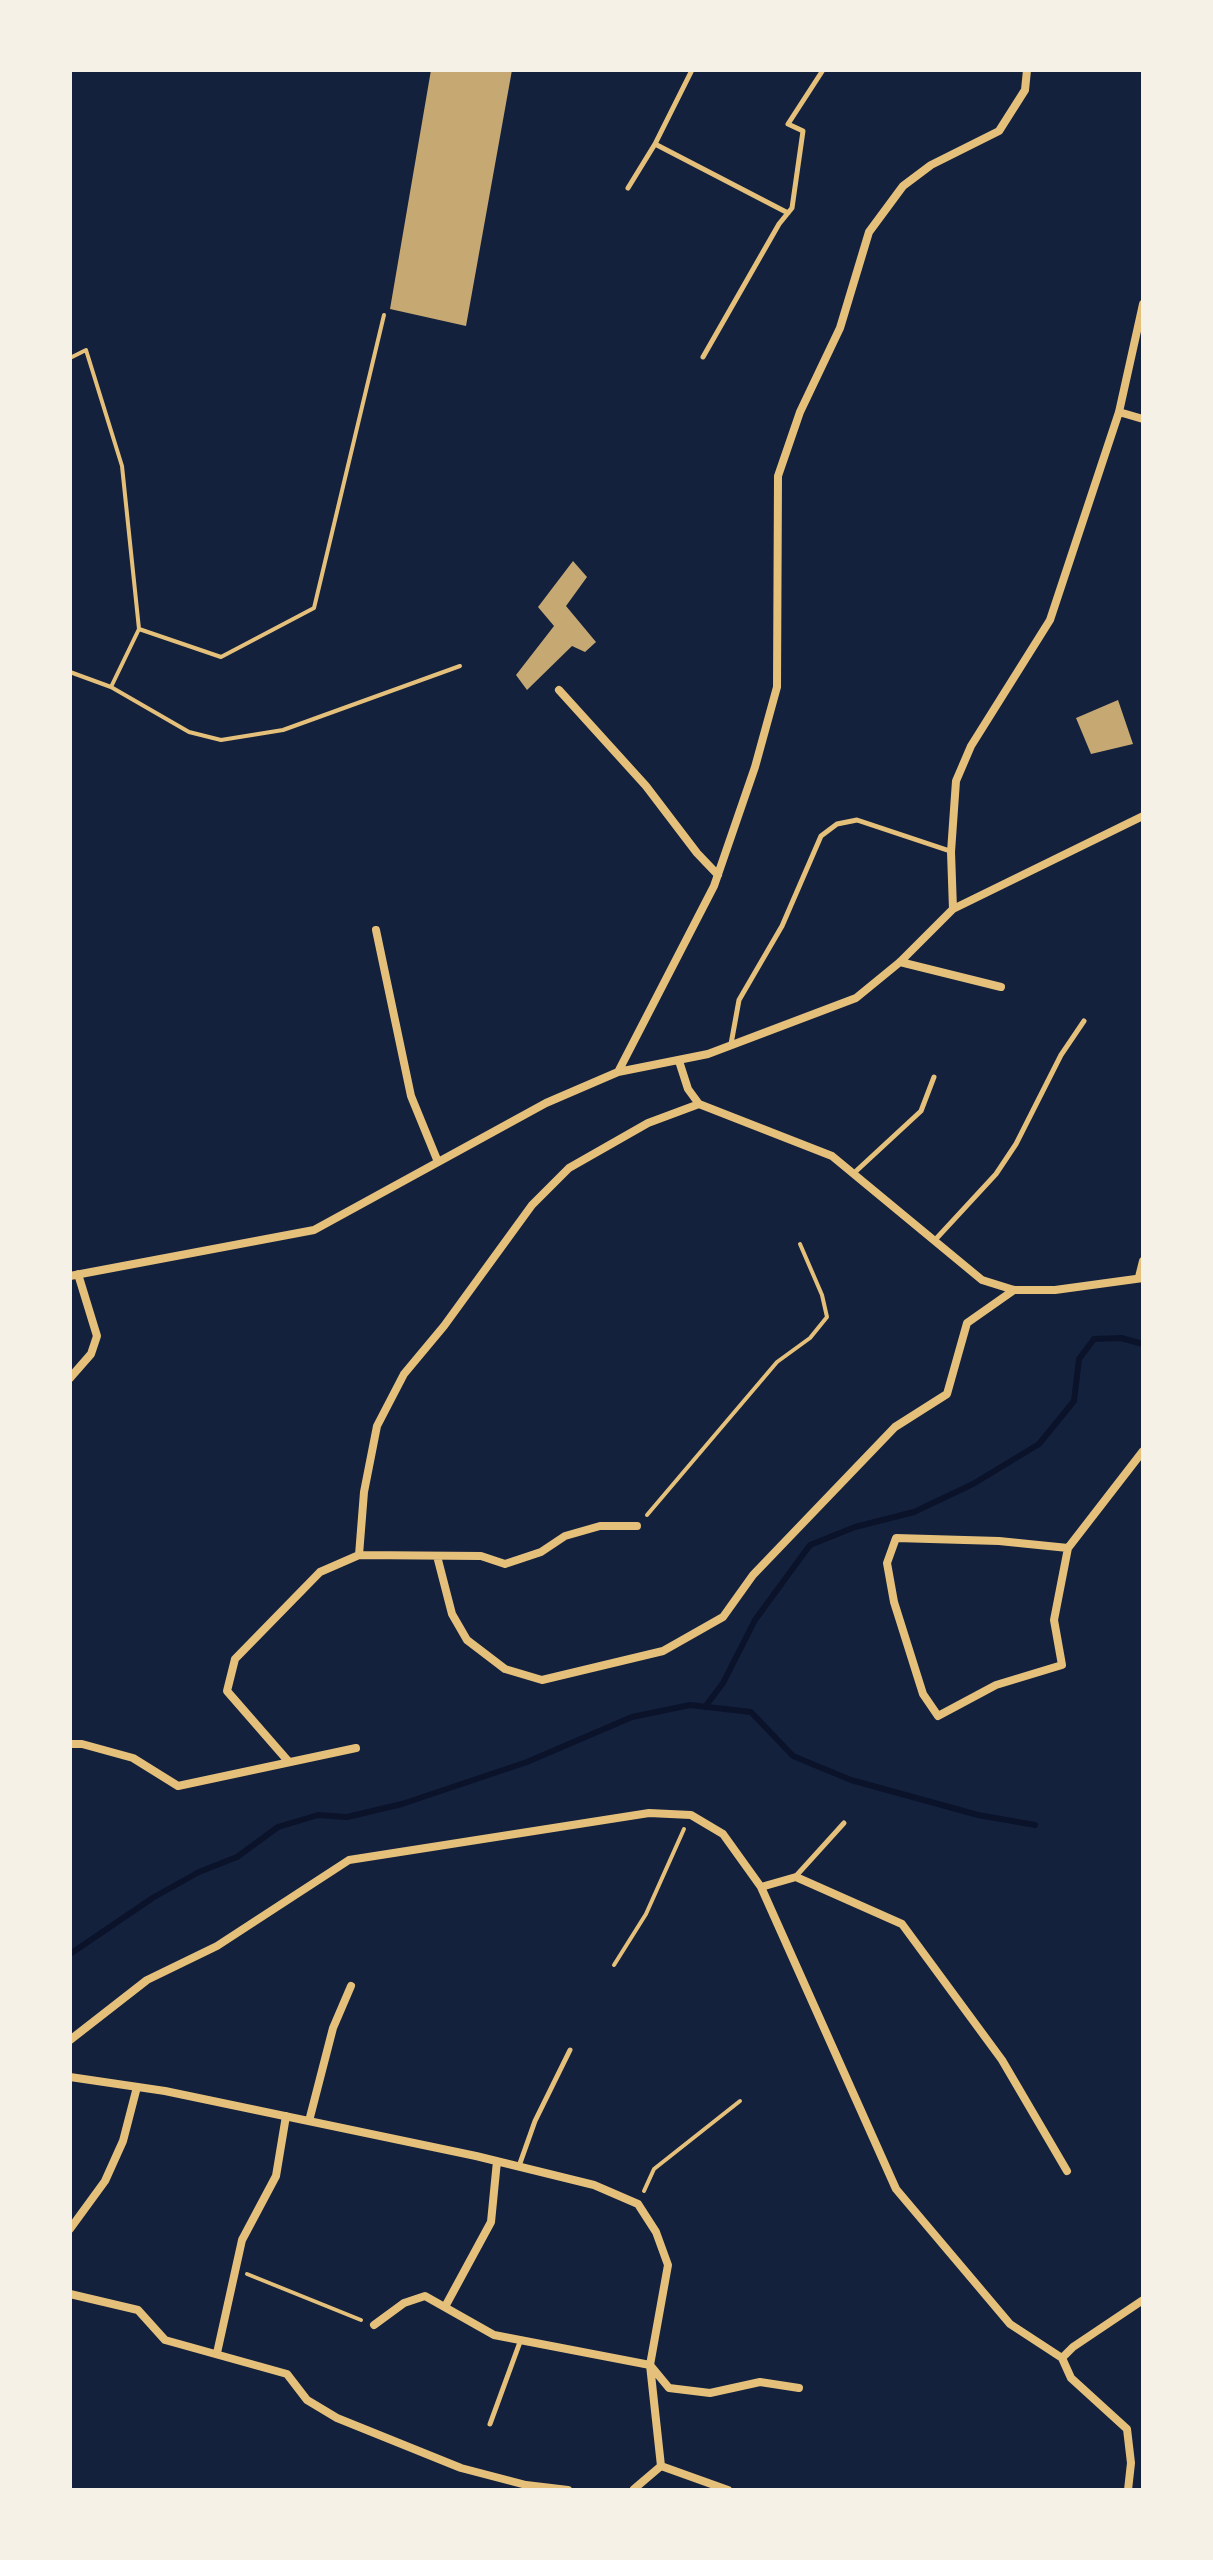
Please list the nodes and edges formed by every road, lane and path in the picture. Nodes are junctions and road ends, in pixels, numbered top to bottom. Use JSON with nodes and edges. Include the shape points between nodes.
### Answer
{"nodes":[{"id":1,"x":692,"y":70,"type":"edge"},
{"id":2,"x":823,"y":70,"type":"edge"},
{"id":3,"x":1027,"y":70,"type":"edge"},
{"id":4,"x":655,"y":144,"type":"junction"},
{"id":5,"x":628,"y":188,"type":"dead end"},
{"id":6,"x":788,"y":213,"type":"junction"},
{"id":7,"x":1143,"y":304,"type":"edge"},
{"id":8,"x":384,"y":315,"type":"dead end"},
{"id":9,"x":703,"y":357,"type":"dead end"},
{"id":10,"x":70,"y":358,"type":"edge"},
{"id":11,"x":1119,"y":412,"type":"junction"},
{"id":12,"x":1143,"y":419,"type":"edge"},
{"id":13,"x":139,"y":629,"type":"junction"},
{"id":14,"x":460,"y":666,"type":"dead end"},
{"id":15,"x":70,"y":672,"type":"edge"},
{"id":16,"x":111,"y":687,"type":"junction"},
{"id":17,"x":559,"y":690,"type":"dead end"},
{"id":18,"x":1143,"y":816,"type":"edge"},
{"id":19,"x":951,"y":852,"type":"junction"},
{"id":20,"x":718,"y":875,"type":"junction"},
{"id":21,"x":953,"y":909,"type":"junction"},
{"id":22,"x":376,"y":930,"type":"dead end"},
{"id":23,"x":900,"y":962,"type":"junction"},
{"id":24,"x":1001,"y":987,"type":"dead end"},
{"id":25,"x":1084,"y":1021,"type":"dead end"},
{"id":26,"x":731,"y":1044,"type":"junction"},
{"id":27,"x":679,"y":1061,"type":"junction"},
{"id":28,"x":618,"y":1072,"type":"junction"},
{"id":29,"x":934,"y":1077,"type":"dead end"},
{"id":30,"x":699,"y":1104,"type":"junction"},
{"id":31,"x":438,"y":1162,"type":"junction"},
{"id":32,"x":854,"y":1173,"type":"junction"},
{"id":33,"x":935,"y":1240,"type":"junction"},
{"id":34,"x":800,"y":1244,"type":"dead end"},
{"id":35,"x":1143,"y":1261,"type":"edge"},
{"id":36,"x":74,"y":1275,"type":"edge"},
{"id":37,"x":1141,"y":1278,"type":"edge"},
{"id":38,"x":1014,"y":1290,"type":"junction"},
{"id":39,"x":70,"y":1378,"type":"edge"},
{"id":40,"x":1143,"y":1451,"type":"edge"},
{"id":41,"x":637,"y":1526,"type":"joint"},
{"id":42,"x":1068,"y":1548,"type":"junction"},
{"id":43,"x":359,"y":1555,"type":"junction"},
{"id":44,"x":437,"y":1556,"type":"junction"},
{"id":45,"x":70,"y":1744,"type":"edge"},
{"id":46,"x":356,"y":1748,"type":"dead end"},
{"id":47,"x":288,"y":1761,"type":"junction"},
{"id":48,"x":691,"y":1815,"type":"junction"},
{"id":49,"x":844,"y":1823,"type":"dead end"},
{"id":50,"x":796,"y":1877,"type":"junction"},
{"id":51,"x":761,"y":1887,"type":"junction"},
{"id":52,"x":614,"y":1965,"type":"dead end"},
{"id":53,"x":351,"y":1986,"type":"dead end"},
{"id":54,"x":70,"y":2040,"type":"edge"},
{"id":55,"x":570,"y":2050,"type":"dead end"},
{"id":56,"x":70,"y":2077,"type":"edge"},
{"id":57,"x":137,"y":2087,"type":"junction"},
{"id":58,"x":740,"y":2101,"type":"dead end"},
{"id":59,"x":286,"y":2116,"type":"junction"},
{"id":60,"x":309,"y":2121,"type":"junction"},
{"id":61,"x":497,"y":2161,"type":"junction"},
{"id":62,"x":519,"y":2166,"type":"junction"},
{"id":63,"x":1067,"y":2171,"type":"dead end"},
{"id":64,"x":638,"y":2204,"type":"junction"},
{"id":65,"x":70,"y":2229,"type":"edge"},
{"id":66,"x":235,"y":2269,"type":"junction"},
{"id":67,"x":70,"y":2294,"type":"edge"},
{"id":68,"x":1143,"y":2300,"type":"edge"},
{"id":69,"x":446,"y":2305,"type":"junction"},
{"id":70,"x":374,"y":2325,"type":"joint"},
{"id":71,"x":520,"y":2342,"type":"junction"},
{"id":72,"x":217,"y":2353,"type":"junction"},
{"id":73,"x":1062,"y":2358,"type":"junction"},
{"id":74,"x":650,"y":2365,"type":"junction"},
{"id":75,"x":799,"y":2388,"type":"dead end"},
{"id":76,"x":490,"y":2424,"type":"dead end"},
{"id":77,"x":661,"y":2466,"type":"junction"},
{"id":78,"x":568,"y":2490,"type":"edge"},
{"id":79,"x":631,"y":2490,"type":"edge"},
{"id":80,"x":728,"y":2490,"type":"edge"},
{"id":81,"x":1128,"y":2490,"type":"edge"}],
"edges":[{"from":1,"to":4,"type":"lane"},
{"from":2,"to":6,"type":"lane","via":[[788,124],[803,131]]},
{"from":3,"to":20,"type":"street","via":[[1025,90],[999,131],[931,165],[903,186],[869,232],[840,328],[800,412],[778,476],[777,687]]},
{"from":4,"to":5,"type":"lane"},
{"from":4,"to":6,"type":"lane"},
{"from":6,"to":9,"type":"lane"},
{"from":7,"to":11,"type":"street"},
{"from":8,"to":13,"type":"path","via":[[314,608],[221,657]]},
{"from":10,"to":13,"type":"path","via":[[86,350],[122,466]]},
{"from":11,"to":12,"type":"street"},
{"from":11,"to":19,"type":"street","via":[[1050,620],[971,746],[956,781]]},
{"from":13,"to":16,"type":"path"},
{"from":14,"to":16,"type":"path","via":[[283,730],[221,740],[189,732]]},
{"from":15,"to":16,"type":"path"},
{"from":17,"to":20,"type":"street"},
{"from":18,"to":21,"type":"street"},
{"from":19,"to":21,"type":"street"},
{"from":19,"to":26,"type":"lane","via":[[857,820],[837,824],[821,836],[782,926],[739,1000]]},
{"from":20,"to":28,"type":"street"},
{"from":21,"to":23,"type":"street"},
{"from":22,"to":31,"type":"street","via":[[411,1096]]},
{"from":23,"to":24,"type":"street"},
{"from":23,"to":26,"type":"street","via":[[856,998]]},
{"from":25,"to":33,"type":"lane","via":[[996,1174]]},
{"from":26,"to":27,"type":"street"},
{"from":27,"to":28,"type":"street"},
{"from":27,"to":30,"type":"street"},
{"from":28,"to":31,"type":"street","via":[[546,1103]]},
{"from":29,"to":32,"type":"lane","via":[[921,1111]]},
{"from":30,"to":32,"type":"street","via":[[832,1156]]},
{"from":30,"to":43,"type":"street","via":[[648,1123],[569,1168],[532,1205],[404,1374],[377,1426]]},
{"from":31,"to":36,"type":"street","via":[[314,1230]]},
{"from":32,"to":33,"type":"street"},
{"from":33,"to":38,"type":"street","via":[[982,1280]]},
{"from":34,"to":41,"type":"path","via":[[827,1317],[810,1338],[777,1362]]},
{"from":35,"to":37,"type":"street"},
{"from":36,"to":39,"type":"street","via":[[97,1336],[91,1354]]},
{"from":37,"to":38,"type":"street"},
{"from":38,"to":44,"type":"street","via":[[967,1323],[947,1394],[895,1427],[753,1575],[723,1617],[663,1651],[542,1680],[505,1669],[467,1640],[452,1614]]},
{"from":40,"to":42,"type":"street"},
{"from":41,"to":44,"type":"street","via":[[600,1526],[565,1536],[541,1552],[505,1564],[481,1556]]},
{"from":42,"to":42,"type":"street","via":[[1054,1620],[1062,1665],[996,1685],[938,1716],[923,1694],[894,1602],[887,1563],[896,1538]]},
{"from":43,"to":44,"type":"street"},
{"from":43,"to":47,"type":"street","via":[[320,1572],[235,1659],[227,1691]]},
{"from":45,"to":47,"type":"street","via":[[133,1758],[178,1786]]},
{"from":46,"to":47,"type":"street"},
{"from":48,"to":51,"type":"street","via":[[723,1834]]},
{"from":48,"to":52,"type":"path","via":[[646,1914]]},
{"from":48,"to":54,"type":"street","via":[[649,1813],[349,1860],[217,1946],[147,1980]]},
{"from":49,"to":50,"type":"lane"},
{"from":50,"to":51,"type":"street"},
{"from":50,"to":63,"type":"street","via":[[902,1924],[1002,2060]]},
{"from":51,"to":73,"type":"street","via":[[896,2189],[1010,2324]]},
{"from":53,"to":60,"type":"street","via":[[333,2028]]},
{"from":55,"to":62,"type":"lane"},
{"from":56,"to":57,"type":"street"},
{"from":57,"to":59,"type":"street"},
{"from":57,"to":65,"type":"street","via":[[123,2141],[105,2181]]},
{"from":58,"to":64,"type":"path","via":[[654,2169]]},
{"from":59,"to":60,"type":"street"},
{"from":59,"to":66,"type":"street","via":[[276,2176],[242,2240]]},
{"from":60,"to":61,"type":"street"},
{"from":61,"to":62,"type":"street"},
{"from":61,"to":69,"type":"street","via":[[491,2222]]},
{"from":62,"to":64,"type":"street","via":[[594,2185]]},
{"from":64,"to":74,"type":"street","via":[[668,2265]]},
{"from":66,"to":70,"type":"path"},
{"from":66,"to":72,"type":"street"},
{"from":67,"to":72,"type":"street","via":[[138,2310],[165,2340]]},
{"from":68,"to":73,"type":"street"},
{"from":69,"to":70,"type":"street","via":[[425,2296],[404,2303]]},
{"from":69,"to":71,"type":"street","via":[[494,2335]]},
{"from":71,"to":74,"type":"street"},
{"from":71,"to":76,"type":"lane"},
{"from":72,"to":78,"type":"street","via":[[287,2374],[307,2400],[337,2418],[461,2468]]},
{"from":73,"to":81,"type":"street","via":[[1071,2378],[1127,2429]]},
{"from":74,"to":75,"type":"street","via":[[669,2388],[710,2393],[760,2382]]},
{"from":74,"to":77,"type":"street"},
{"from":77,"to":79,"type":"street"},
{"from":77,"to":80,"type":"street"}]}
